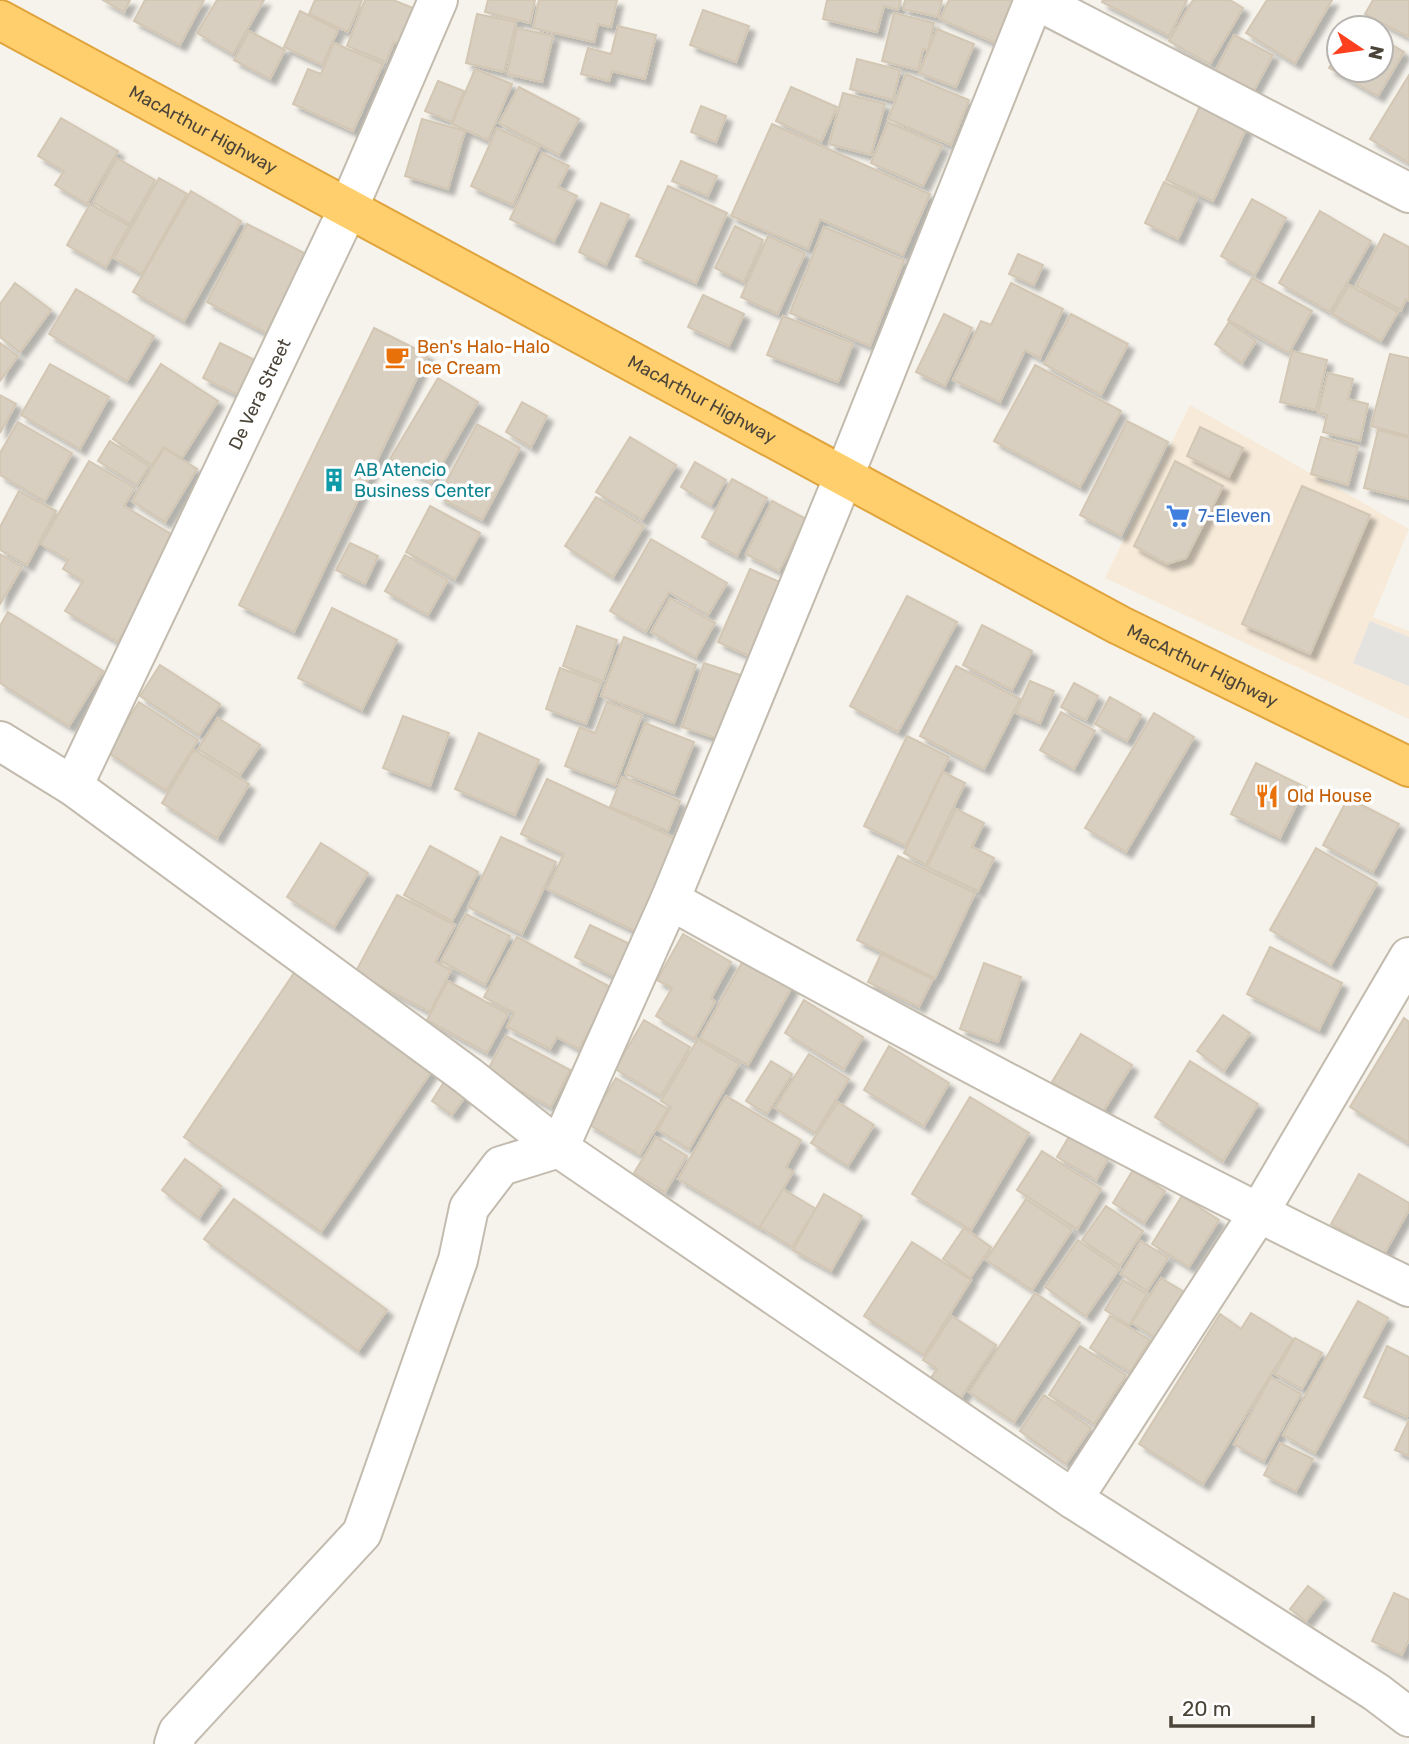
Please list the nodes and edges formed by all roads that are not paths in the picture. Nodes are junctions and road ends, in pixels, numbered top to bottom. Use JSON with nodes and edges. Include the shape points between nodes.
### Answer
{"nodes":[{"id":1,"x":438,"y":0,"type":"edge"},
{"id":2,"x":1035,"y":0,"type":"edge"},
{"id":3,"x":0,"y":20,"type":"edge"},
{"id":4,"x":1409,"y":193,"type":"edge"},
{"id":5,"x":348,"y":209,"type":"junction"},
{"id":6,"x":844,"y":476,"type":"junction"},
{"id":7,"x":0,"y":741,"type":"edge"},
{"id":8,"x":1409,"y":767,"type":"edge"},
{"id":9,"x":73,"y":786,"type":"junction"},
{"id":10,"x":670,"y":900,"type":"junction"},
{"id":11,"x":1409,"y":957,"type":"edge"},
{"id":12,"x":559,"y":1148,"type":"junction"},
{"id":13,"x":1258,"y":1214,"type":"junction"},
{"id":14,"x":1409,"y":1287,"type":"edge"},
{"id":15,"x":1073,"y":1500,"type":"junction"},
{"id":16,"x":1409,"y":1717,"type":"edge"},
{"id":17,"x":174,"y":1744,"type":"edge"}],
"edges":[{"from":1,"to":5,"type":"street","name":"De Vera Street"},
{"from":2,"to":4,"type":"street"},
{"from":2,"to":6,"type":"street"},
{"from":3,"to":5,"type":"highway","name":"MacArthur Highway"},
{"from":5,"to":6,"type":"highway","name":"MacArthur Highway"},
{"from":5,"to":9,"type":"street","name":"De Vera Street"},
{"from":6,"to":8,"type":"highway","name":"MacArthur Highway","via":[[1119,625]]},
{"from":6,"to":10,"type":"street"},
{"from":7,"to":9,"type":"street"},
{"from":9,"to":12,"type":"street"},
{"from":10,"to":12,"type":"street"},
{"from":10,"to":13,"type":"street"},
{"from":11,"to":13,"type":"street"},
{"from":12,"to":15,"type":"street"},
{"from":12,"to":17,"type":"street","via":[[502,1167],[470,1208],[457,1260],[362,1533],[178,1732]]},
{"from":13,"to":14,"type":"street"},
{"from":13,"to":15,"type":"street"},
{"from":15,"to":16,"type":"street"}]}
